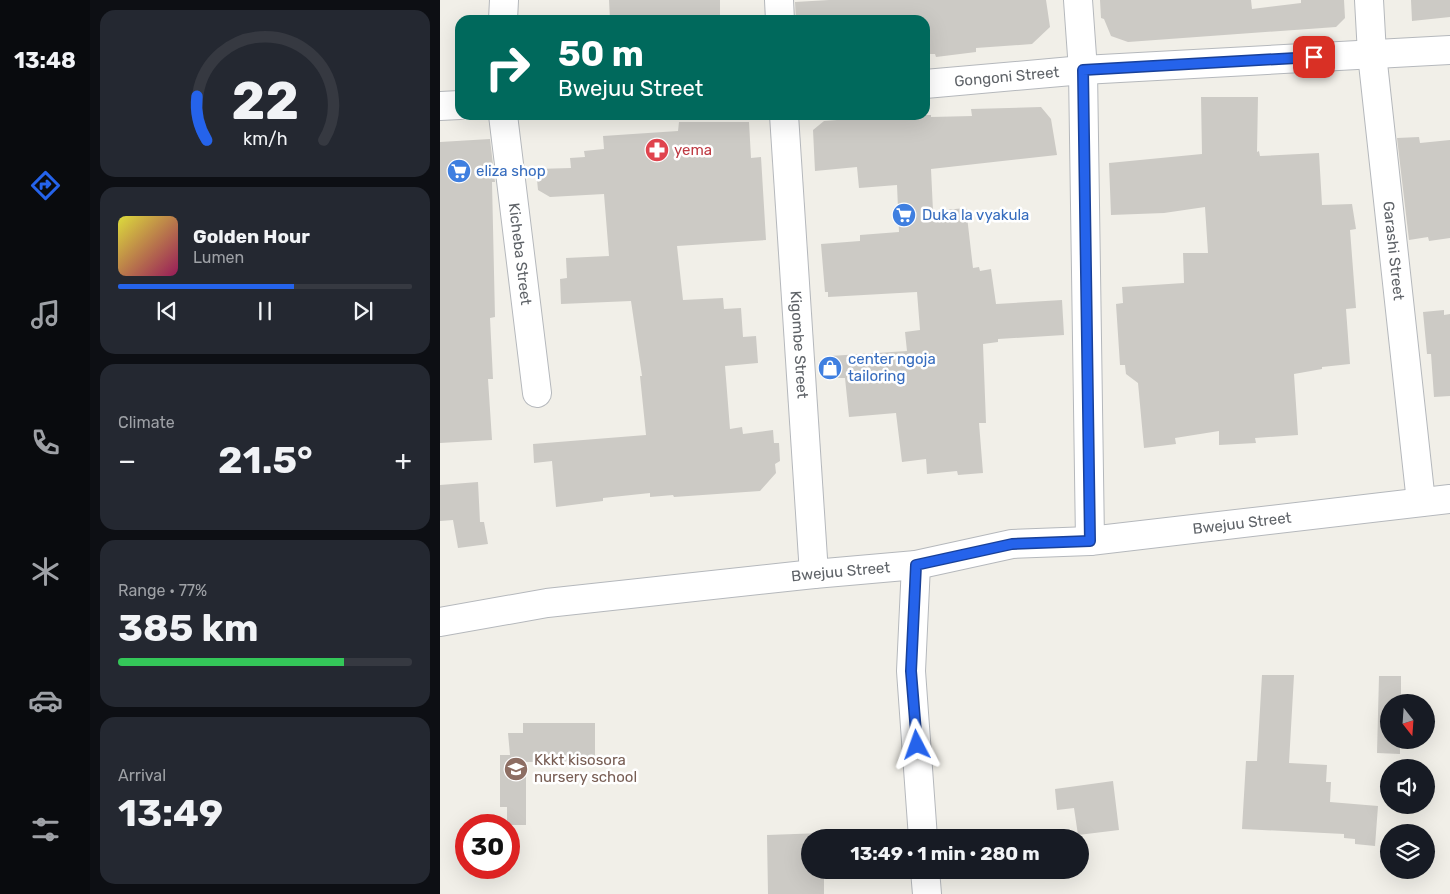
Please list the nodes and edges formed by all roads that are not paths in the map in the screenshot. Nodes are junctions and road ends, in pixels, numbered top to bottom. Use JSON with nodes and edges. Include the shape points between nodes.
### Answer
{"nodes":[{"id":1,"x":504,"y":0,"type":"edge"},
{"id":2,"x":779,"y":0,"type":"edge"},
{"id":3,"x":1078,"y":0,"type":"edge"},
{"id":4,"x":1369,"y":0,"type":"edge"},
{"id":5,"x":503,"y":15,"type":"edge"},
{"id":6,"x":780,"y":15,"type":"edge"},
{"id":7,"x":1450,"y":50,"type":"edge"},
{"id":8,"x":1372,"y":54,"type":"junction"},
{"id":9,"x":1083,"y":70,"type":"junction"},
{"id":10,"x":930,"y":84,"type":"edge"},
{"id":11,"x":455,"y":105,"type":"edge"},
{"id":12,"x":440,"y":106,"type":"edge"},
{"id":13,"x":503,"y":120,"type":"edge"},
{"id":14,"x":784,"y":120,"type":"edge"},
{"id":15,"x":537,"y":392,"type":"dead end"},
{"id":16,"x":1450,"y":499,"type":"edge"},
{"id":17,"x":1421,"y":502,"type":"junction"},
{"id":18,"x":1090,"y":541,"type":"junction"},
{"id":19,"x":916,"y":565,"type":"junction"},
{"id":20,"x":814,"y":574,"type":"junction"},
{"id":21,"x":440,"y":622,"type":"edge"},
{"id":22,"x":922,"y":829,"type":"edge"},
{"id":23,"x":926,"y":879,"type":"edge"},
{"id":24,"x":927,"y":894,"type":"edge"}],
"edges":[{"from":1,"to":5,"type":"street"},
{"from":2,"to":6,"type":"street"},
{"from":3,"to":9,"type":"street"},
{"from":4,"to":8,"type":"street","name":"Garashi Street"},
{"from":7,"to":8,"type":"street","name":"Gongoni Street"},
{"from":8,"to":9,"type":"street","name":"Gongoni Street"},
{"from":8,"to":17,"type":"street","name":"Garashi Street"},
{"from":9,"to":10,"type":"street","name":"Gongoni Street"},
{"from":9,"to":18,"type":"street"},
{"from":11,"to":12,"type":"street"},
{"from":13,"to":15,"type":"street","name":"Kicheba Street"},
{"from":14,"to":20,"type":"street","name":"Kigombe Street"},
{"from":16,"to":17,"type":"street","name":"Bwejuu Street"},
{"from":17,"to":18,"type":"street","name":"Bwejuu Street"},
{"from":18,"to":19,"type":"street","name":"Bwejuu Street","via":[[1012,544]]},
{"from":19,"to":20,"type":"street","name":"Bwejuu Street"},
{"from":19,"to":22,"type":"street","via":[[911,671]]},
{"from":20,"to":21,"type":"street","name":"Bwejuu Street","via":[[547,603]]},
{"from":23,"to":24,"type":"street"}]}
